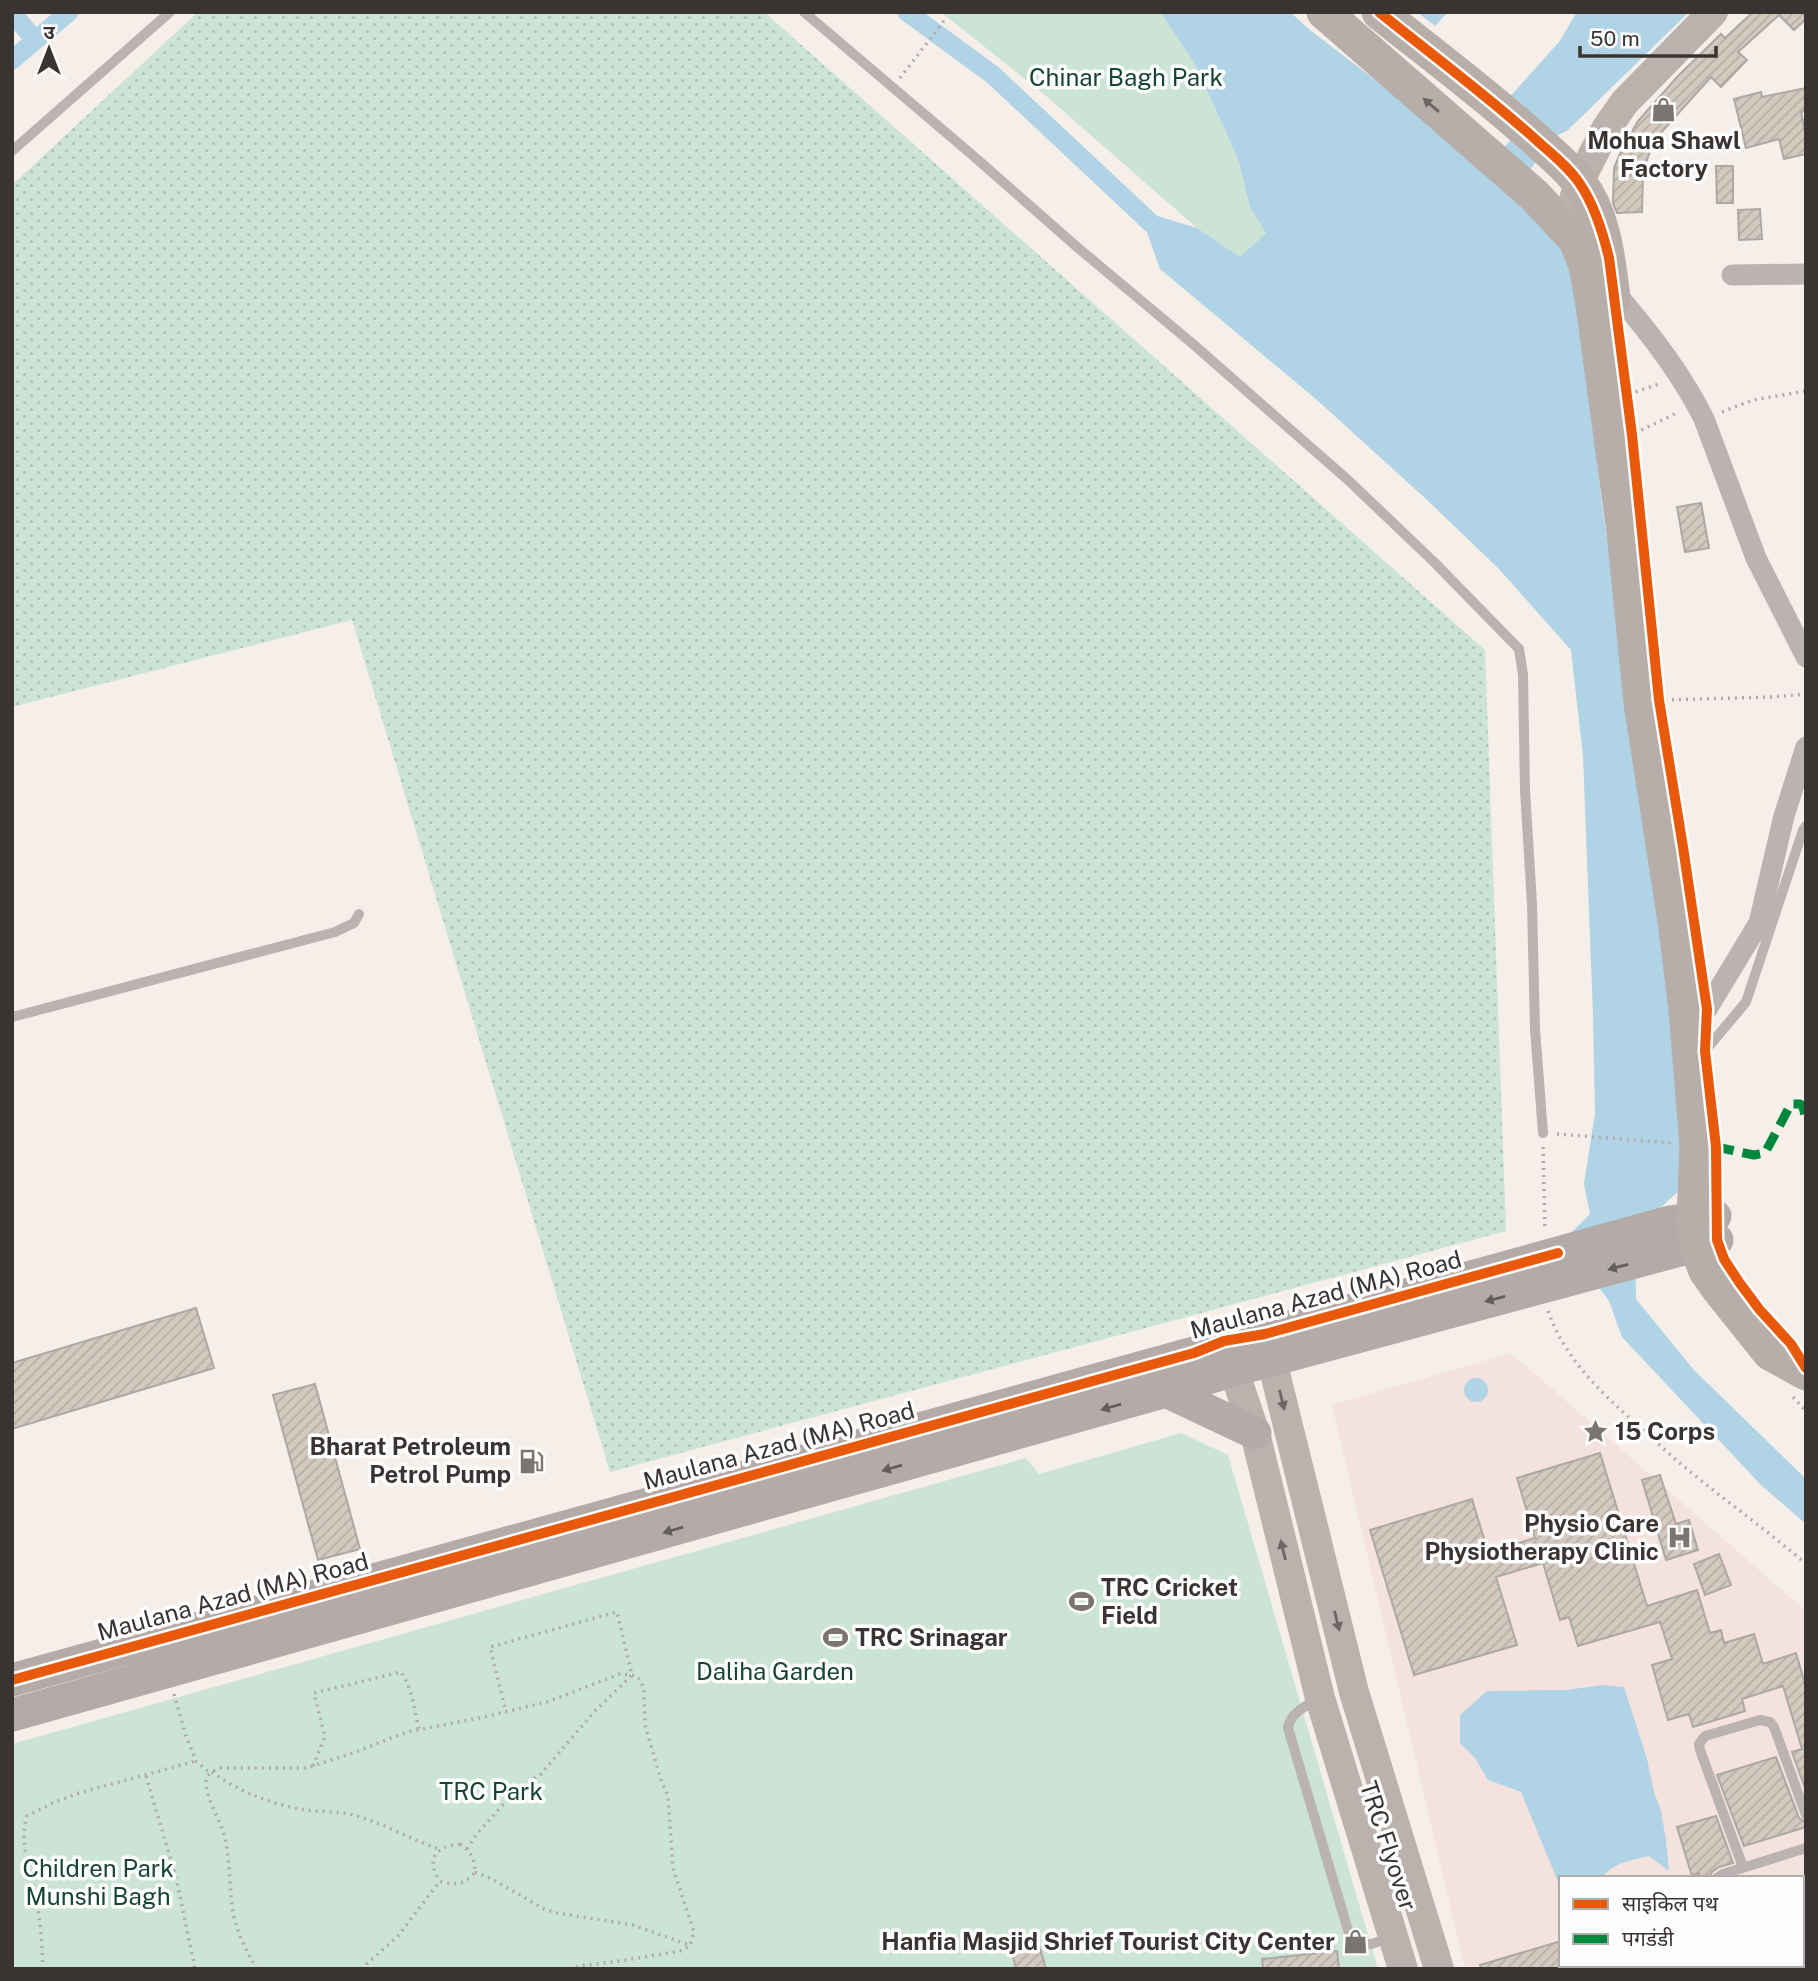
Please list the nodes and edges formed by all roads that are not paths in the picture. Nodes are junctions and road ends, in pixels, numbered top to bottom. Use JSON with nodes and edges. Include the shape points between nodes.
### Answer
{"nodes":[{"id":1,"x":170,"y":12,"type":"edge"},
{"id":2,"x":804,"y":12,"type":"edge"},
{"id":3,"x":1324,"y":12,"type":"edge"},
{"id":4,"x":1379,"y":12,"type":"edge"},
{"id":5,"x":1713,"y":12,"type":"edge"},
{"id":6,"x":12,"y":151,"type":"edge"},
{"id":7,"x":1568,"y":171,"type":"junction"},
{"id":8,"x":1566,"y":228,"type":"junction"},
{"id":9,"x":1806,"y":274,"type":"edge"},
{"id":10,"x":1732,"y":275,"type":"dead end"},
{"id":11,"x":1612,"y":289,"type":"junction"},
{"id":12,"x":1806,"y":657,"type":"edge"},
{"id":13,"x":1806,"y":747,"type":"edge"},
{"id":14,"x":1806,"y":826,"type":"edge"},
{"id":15,"x":359,"y":914,"type":"dead end"},
{"id":16,"x":1685,"y":919,"type":"junction"},
{"id":17,"x":1707,"y":1009,"type":"junction"},
{"id":18,"x":12,"y":1017,"type":"edge"},
{"id":19,"x":1706,"y":1051,"type":"junction"},
{"id":20,"x":1543,"y":1133,"type":"road end"},
{"id":21,"x":1694,"y":1232,"type":"junction"},
{"id":22,"x":1269,"y":1347,"type":"junction"},
{"id":23,"x":1229,"y":1356,"type":"junction"},
{"id":24,"x":1806,"y":1367,"type":"edge"},
{"id":25,"x":1806,"y":1373,"type":"edge"},
{"id":26,"x":1166,"y":1391,"type":"junction"},
{"id":27,"x":1255,"y":1433,"type":"junction"},
{"id":28,"x":12,"y":1681,"type":"edge"},
{"id":29,"x":1354,"y":1692,"type":"junction"},
{"id":30,"x":1320,"y":1700,"type":"junction"},
{"id":31,"x":12,"y":1715,"type":"edge"},
{"id":32,"x":1351,"y":1735,"type":"junction"},
{"id":33,"x":1806,"y":1815,"type":"edge"},
{"id":34,"x":1806,"y":1848,"type":"edge"},
{"id":35,"x":1743,"y":1867,"type":"junction"},
{"id":36,"x":1720,"y":1876,"type":"edge"},
{"id":37,"x":1393,"y":1934,"type":"junction"},
{"id":38,"x":1403,"y":1969,"type":"edge"},
{"id":39,"x":1425,"y":1969,"type":"edge"},
{"id":40,"x":1439,"y":1969,"type":"edge"}],
"edges":[{"from":1,"to":6,"type":"lane"},
{"from":2,"to":20,"type":"lane","via":[[1348,480],[1519,649]]},
{"from":8,"to":3,"type":"highway","one_way":true},
{"from":4,"to":7,"type":"highway","via":[[1517,123]]},
{"from":5,"to":7,"type":"main road","via":[[1624,103]]},
{"from":7,"to":8,"type":"main road"},
{"from":7,"to":11,"type":"highway","via":[[1593,209],[1605,240]]},
{"from":8,"to":16,"type":"highway","via":[[1582,250],[1593,305],[1624,532],[1641,703]]},
{"from":9,"to":10,"type":"street"},
{"from":11,"to":12,"type":"street","via":[[1681,378],[1700,411],[1756,558]]},
{"from":11,"to":16,"type":"highway"},
{"from":13,"to":17,"type":"street","via":[[1759,923]]},
{"from":14,"to":19,"type":"lane","via":[[1746,1002]]},
{"from":15,"to":18,"type":"lane","via":[[354,923],[335,932]]},
{"from":16,"to":17,"type":"highway"},
{"from":16,"to":21,"type":"highway","via":[[1686,1010],[1697,1146]]},
{"from":17,"to":19,"type":"highway"},
{"from":19,"to":21,"type":"highway","via":[[1716,1147]]},
{"from":21,"to":22,"type":"main road","name":"Maulana Azad (MA) Road"},
{"from":21,"to":24,"type":"highway","via":[[1724,1259]]},
{"from":21,"to":25,"type":"highway","via":[[1706,1271],[1718,1288],[1770,1353]]},
{"from":22,"to":23,"type":"main road","name":"Maulana Azad (MA) Road"},
{"from":22,"to":29,"type":"main road","one_way":true},
{"from":23,"to":26,"type":"main road","name":"Maulana Azad (MA) Road"},
{"from":23,"to":27,"type":"main road"},
{"from":23,"to":28,"type":"main road","name":"Maulana Azad (MA) Road","via":[[1194,1353]]},
{"from":26,"to":27,"type":"main road"},
{"from":26,"to":31,"type":"main road","name":"Maulana Azad (MA) Road","one_way":true},
{"from":30,"to":27,"type":"main road","one_way":true},
{"from":29,"to":32,"type":"main road","name":"TRC Flyover"},
{"from":29,"to":40,"type":"main road"},
{"from":30,"to":32,"type":"main road"},
{"from":30,"to":37,"type":"main road"},
{"from":30,"to":37,"type":"lane","via":[[1296,1713],[1288,1728],[1350,1937],[1366,1945]]},
{"from":32,"to":39,"type":"main road","name":"TRC Flyover"},
{"from":33,"to":35,"type":"lane","via":[[1770,1722],[1760,1720],[1701,1740],[1700,1750]]},
{"from":34,"to":35,"type":"lane"},
{"from":35,"to":36,"type":"lane"},
{"from":37,"to":38,"type":"main road"}]}
